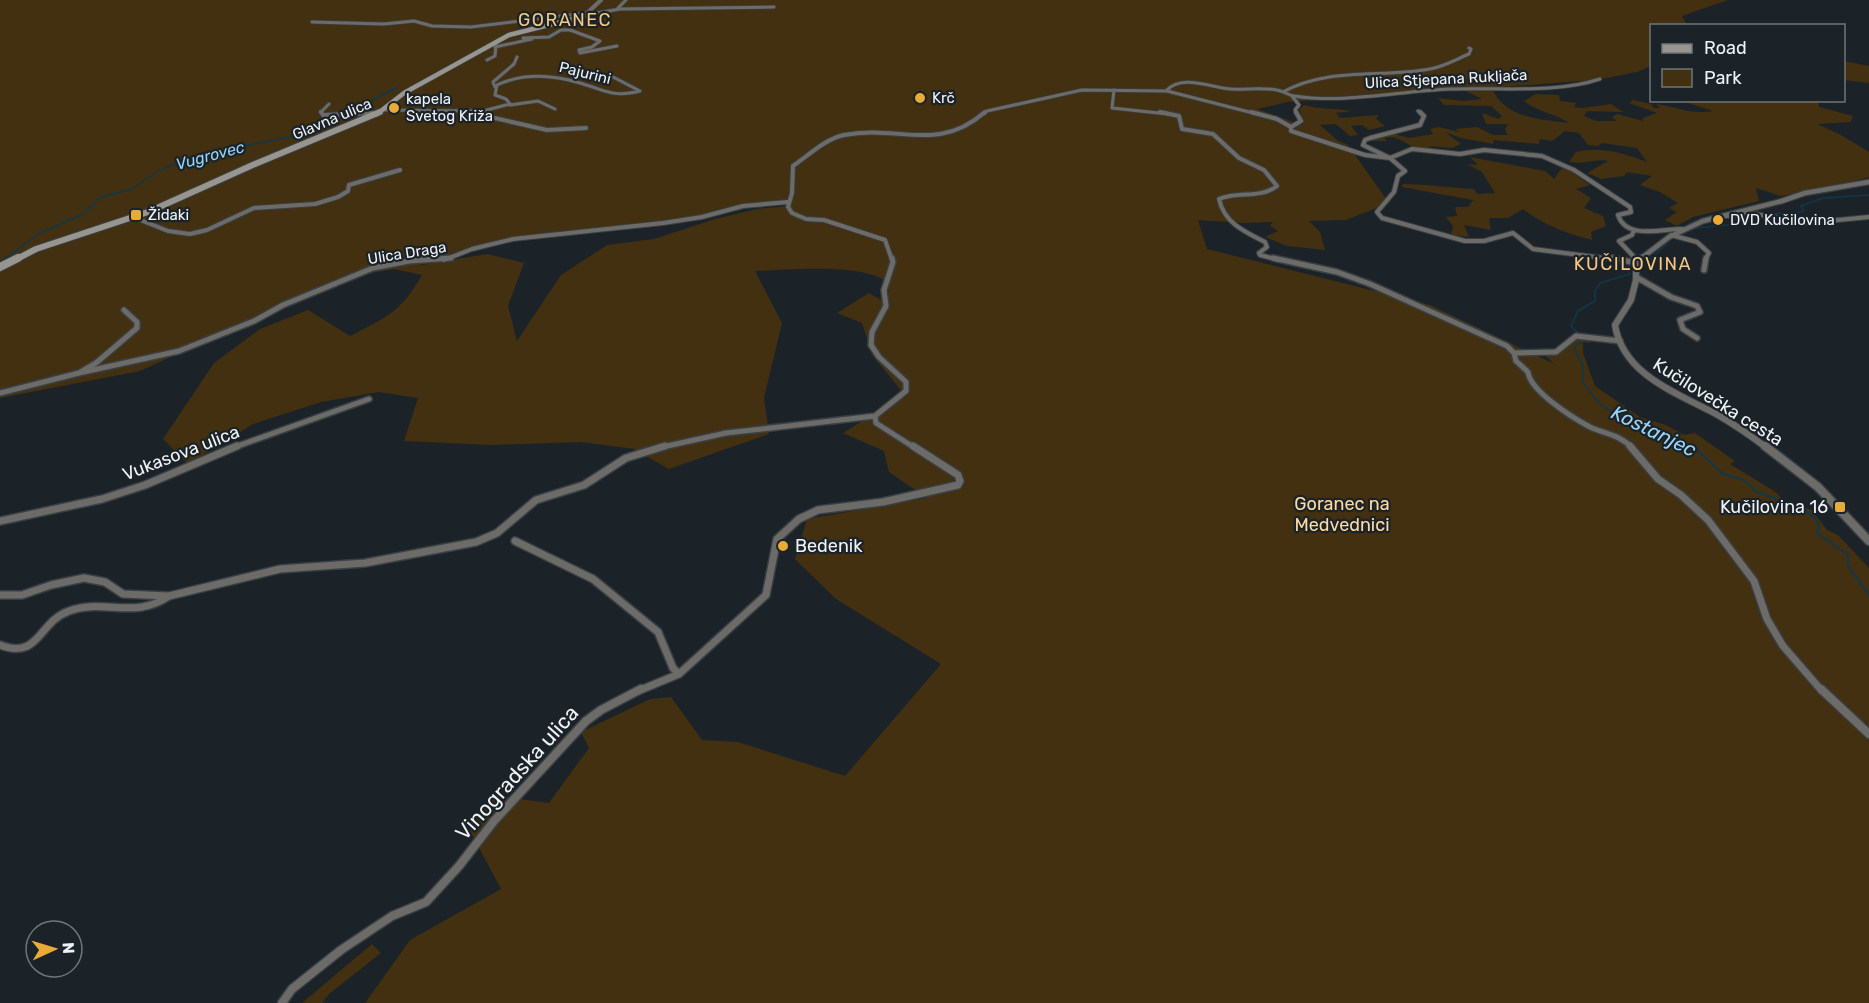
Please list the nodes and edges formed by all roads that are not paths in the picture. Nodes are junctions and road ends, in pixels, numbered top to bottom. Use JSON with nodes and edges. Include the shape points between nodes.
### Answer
{"nodes":[{"id":1,"x":601,"y":0,"type":"edge"},
{"id":2,"x":626,"y":0,"type":"edge"},
{"id":3,"x":774,"y":7,"type":"dead end"},
{"id":4,"x":617,"y":9,"type":"junction"},
{"id":5,"x":585,"y":15,"type":"junction"},
{"id":6,"x":312,"y":22,"type":"dead end"},
{"id":7,"x":537,"y":38,"type":"junction"},
{"id":8,"x":500,"y":40,"type":"junction"},
{"id":9,"x":510,"y":44,"type":"junction"},
{"id":10,"x":617,"y":46,"type":"dead end"},
{"id":11,"x":495,"y":47,"type":"junction"},
{"id":12,"x":1469,"y":48,"type":"dead end"},
{"id":13,"x":516,"y":57,"type":"dead end"},
{"id":14,"x":488,"y":60,"type":"dead end"},
{"id":15,"x":613,"y":77,"type":"dead end"},
{"id":16,"x":1600,"y":79,"type":"dead end"},
{"id":17,"x":495,"y":87,"type":"junction"},
{"id":18,"x":1114,"y":90,"type":"junction"},
{"id":19,"x":1167,"y":91,"type":"junction"},
{"id":20,"x":1284,"y":92,"type":"junction"},
{"id":21,"x":1292,"y":96,"type":"junction"},
{"id":22,"x":329,"y":104,"type":"dead end"},
{"id":23,"x":510,"y":105,"type":"junction"},
{"id":24,"x":555,"y":109,"type":"dead end"},
{"id":25,"x":383,"y":111,"type":"junction"},
{"id":26,"x":1418,"y":111,"type":"dead end"},
{"id":27,"x":468,"y":112,"type":"junction"},
{"id":28,"x":1291,"y":127,"type":"junction"},
{"id":29,"x":586,"y":128,"type":"dead end"},
{"id":30,"x":1390,"y":158,"type":"junction"},
{"id":31,"x":399,"y":170,"type":"dead end"},
{"id":32,"x":1869,"y":182,"type":"edge"},
{"id":33,"x":788,"y":202,"type":"junction"},
{"id":34,"x":1717,"y":215,"type":"junction"},
{"id":35,"x":134,"y":217,"type":"junction"},
{"id":36,"x":1869,"y":217,"type":"edge"},
{"id":37,"x":1682,"y":229,"type":"junction"},
{"id":38,"x":1634,"y":230,"type":"junction"},
{"id":39,"x":1671,"y":235,"type":"junction"},
{"id":40,"x":1637,"y":262,"type":"junction"},
{"id":41,"x":0,"y":267,"type":"edge"},
{"id":42,"x":1704,"y":270,"type":"dead end"},
{"id":43,"x":1636,"y":277,"type":"junction"},
{"id":44,"x":124,"y":310,"type":"dead end"},
{"id":45,"x":1697,"y":338,"type":"dead end"},
{"id":46,"x":1620,"y":341,"type":"junction"},
{"id":47,"x":1514,"y":353,"type":"junction"},
{"id":48,"x":79,"y":373,"type":"junction"},
{"id":49,"x":0,"y":393,"type":"edge"},
{"id":50,"x":369,"y":399,"type":"dead end"},
{"id":51,"x":875,"y":416,"type":"junction"},
{"id":52,"x":0,"y":521,"type":"edge"},
{"id":53,"x":516,"y":541,"type":"dead end"},
{"id":54,"x":1869,"y":542,"type":"edge"},
{"id":55,"x":0,"y":595,"type":"edge"},
{"id":56,"x":169,"y":596,"type":"junction"},
{"id":57,"x":0,"y":645,"type":"edge"},
{"id":58,"x":679,"y":674,"type":"junction"},
{"id":59,"x":1869,"y":734,"type":"edge"},
{"id":60,"x":282,"y":1003,"type":"edge"}],
"edges":[{"from":1,"to":5,"type":"street","name":"Glavna ulica"},
{"from":2,"to":4,"type":"street"},
{"from":3,"to":4,"type":"street"},
{"from":4,"to":5,"type":"street"},
{"from":5,"to":6,"type":"street","via":[[471,27],[432,26],[414,21]]},
{"from":5,"to":8,"type":"main road","name":"Glavna ulica"},
{"from":7,"to":9,"type":"street"},
{"from":7,"to":9,"type":"street","via":[[524,37]]},
{"from":7,"to":10,"type":"street","via":[[570,30],[600,41],[580,53]]},
{"from":8,"to":11,"type":"street"},
{"from":8,"to":25,"type":"main road","name":"Glavna ulica","via":[[404,93]]},
{"from":9,"to":11,"type":"street"},
{"from":11,"to":14,"type":"street","via":[[495,56]]},
{"from":12,"to":20,"type":"street","name":"Ulica Stjepana Rukljača","via":[[1469,54],[1439,67],[1322,78],[1297,84]]},
{"from":13,"to":17,"type":"street","via":[[514,64],[493,82]]},
{"from":15,"to":17,"type":"street","name":"Pajurini","via":[[640,91],[619,94],[593,90],[583,83],[549,76],[512,79]]},
{"from":16,"to":21,"type":"street","name":"Ulica Stjepana Rukljača","via":[[1579,86],[1448,89],[1325,98]]},
{"from":17,"to":23,"type":"street","via":[[495,95]]},
{"from":18,"to":19,"type":"street","name":"Ulica Stjepana Rukljača"},
{"from":18,"to":33,"type":"street","name":"Ulica Stjepana Rukljača","via":[[1082,90],[994,109],[978,121],[939,136],[839,136],[794,166]]},
{"from":18,"to":47,"type":"street","via":[[1112,108],[1179,116],[1182,129],[1213,134],[1239,158],[1274,179],[1277,186],[1269,193],[1219,199],[1231,222],[1267,246],[1260,255],[1337,272],[1370,284],[1507,346]]},
{"from":19,"to":20,"type":"street","name":"Ulica Stjepana Rukljača","via":[[1170,86],[1202,83],[1238,90]]},
{"from":19,"to":28,"type":"street","name":"Ulica Stjepana Rukljača","via":[[1258,113]]},
{"from":20,"to":21,"type":"street","name":"Ulica Stjepana Rukljača"},
{"from":21,"to":28,"type":"street","via":[[1299,105],[1295,110],[1301,121]]},
{"from":22,"to":25,"type":"street","via":[[321,112],[323,115]]},
{"from":23,"to":24,"type":"street","via":[[538,101]]},
{"from":23,"to":27,"type":"street"},
{"from":25,"to":27,"type":"street"},
{"from":25,"to":35,"type":"main road","name":"Glavna ulica"},
{"from":26,"to":30,"type":"street","name":"Ulica Stjepana Rukljača","via":[[1424,116],[1420,125],[1363,143]]},
{"from":27,"to":29,"type":"street","via":[[547,130]]},
{"from":28,"to":30,"type":"street","name":"Ulica Stjepana Rukljača","via":[[1291,131],[1327,144]]},
{"from":30,"to":38,"type":"street","via":[[1412,149],[1546,157],[1628,205],[1631,212],[1620,214],[1618,219]]},
{"from":30,"to":40,"type":"street","via":[[1405,171],[1398,176],[1393,194],[1377,212],[1382,218],[1458,240],[1484,241],[1513,233],[1533,249]]},
{"from":31,"to":35,"type":"street","via":[[349,185],[348,191],[333,199],[254,208],[193,234],[159,228]]},
{"from":32,"to":34,"type":"street"},
{"from":33,"to":48,"type":"street","name":"Ulica Draga","via":[[753,204],[663,223],[513,239],[443,260],[373,268],[179,351]]},
{"from":33,"to":51,"type":"street","via":[[789,210],[796,216],[825,220],[879,238],[888,245],[893,262],[885,283],[886,306],[870,339],[879,357],[906,382],[906,391]]},
{"from":34,"to":36,"type":"street","via":[[1755,214],[1808,223]]},
{"from":34,"to":37,"type":"street"},
{"from":35,"to":41,"type":"main road","name":"Glavna ulica","via":[[36,249]]},
{"from":37,"to":38,"type":"street"},
{"from":37,"to":39,"type":"street"},
{"from":38,"to":40,"type":"street","via":[[1619,241]]},
{"from":39,"to":40,"type":"street"},
{"from":39,"to":42,"type":"street","via":[[1706,248],[1710,253]]},
{"from":40,"to":43,"type":"street"},
{"from":43,"to":45,"type":"street","via":[[1671,297],[1697,306],[1700,312],[1680,320],[1680,326]]},
{"from":43,"to":46,"type":"street","via":[[1627,308],[1615,322]]},
{"from":44,"to":48,"type":"street","name":"Ulica Draga","via":[[137,322],[137,328]]},
{"from":46,"to":47,"type":"street","via":[[1573,337],[1556,352]]},
{"from":46,"to":54,"type":"street","name":"Kučilovečka cesta","via":[[1644,375],[1724,420],[1798,470],[1826,494]]},
{"from":47,"to":59,"type":"street","via":[[1542,394],[1589,426],[1625,440],[1658,478],[1708,520],[1754,581],[1767,618],[1783,646],[1811,680]]},
{"from":48,"to":49,"type":"street","name":"Ulica Draga"},
{"from":50,"to":52,"type":"street","name":"Vukasova ulica","via":[[207,457],[145,486]]},
{"from":51,"to":56,"type":"street","via":[[759,428],[653,449],[626,458],[584,485],[536,500],[497,533],[476,542],[365,563],[280,569]]},
{"from":51,"to":58,"type":"street","via":[[876,423],[958,475],[958,485],[883,502],[818,510],[799,519],[773,547],[766,594]]},
{"from":53,"to":58,"type":"street","via":[[602,586],[657,632]]},
{"from":55,"to":56,"type":"street","via":[[21,595],[84,578],[105,582],[123,594]]},
{"from":56,"to":57,"type":"street","via":[[146,607],[86,606],[69,610],[52,620],[26,649],[16,652]]},
{"from":58,"to":60,"type":"street","name":"Vinogradska ulica","via":[[645,687],[586,721],[426,902],[392,916],[341,950],[292,989]]}]}
